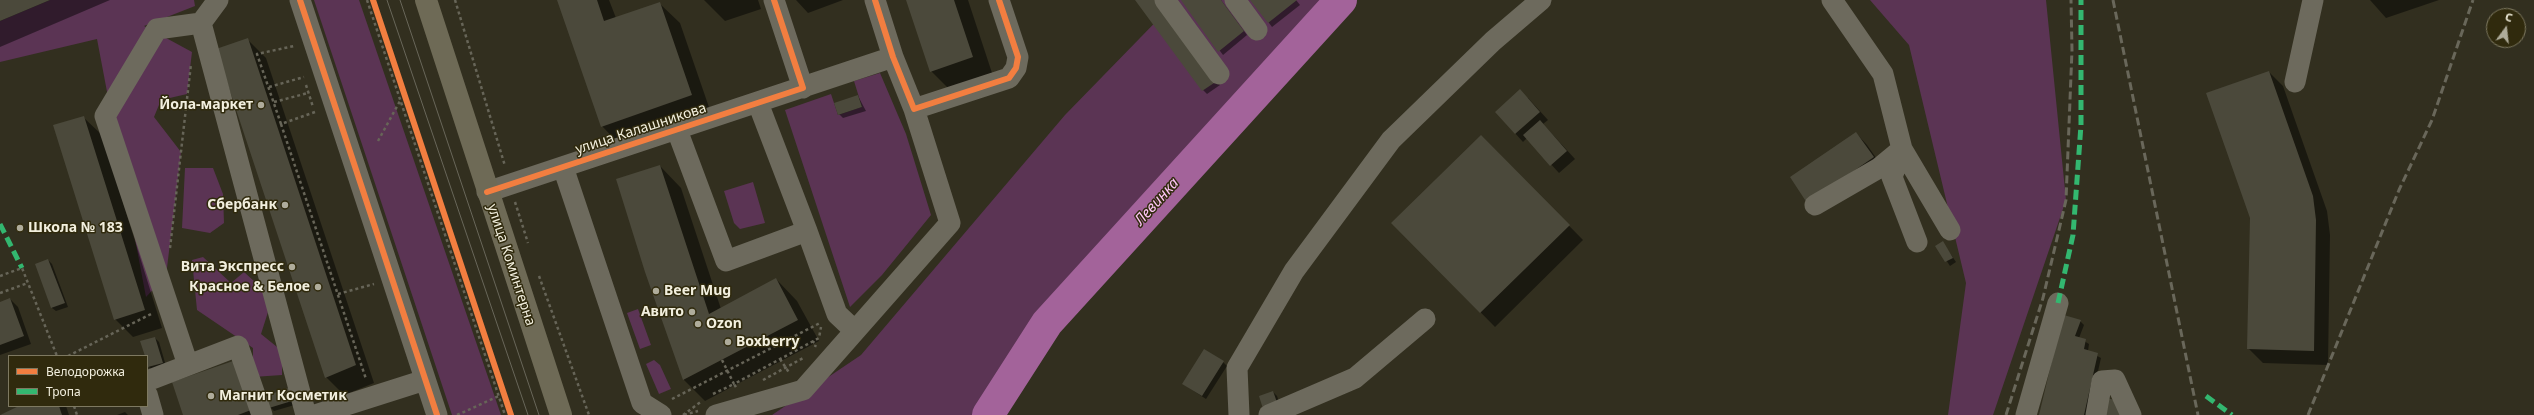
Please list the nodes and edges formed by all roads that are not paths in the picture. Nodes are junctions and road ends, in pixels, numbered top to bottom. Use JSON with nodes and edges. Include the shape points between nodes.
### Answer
{"nodes":[{"id":1,"x":218,"y":0,"type":"edge"},
{"id":2,"x":300,"y":0,"type":"edge"},
{"id":3,"x":426,"y":0,"type":"edge"},
{"id":4,"x":774,"y":0,"type":"edge"},
{"id":5,"x":875,"y":0,"type":"edge"},
{"id":6,"x":999,"y":0,"type":"edge"},
{"id":7,"x":1165,"y":0,"type":"edge"},
{"id":8,"x":1235,"y":0,"type":"edge"},
{"id":9,"x":1541,"y":0,"type":"edge"},
{"id":10,"x":1832,"y":0,"type":"edge"},
{"id":11,"x":2313,"y":0,"type":"edge"},
{"id":12,"x":201,"y":23,"type":"junction"},
{"id":13,"x":1257,"y":30,"type":"dead end"},
{"id":14,"x":893,"y":57,"type":"junction"},
{"id":15,"x":1219,"y":74,"type":"dead end"},
{"id":16,"x":2295,"y":82,"type":"dead end"},
{"id":17,"x":803,"y":88,"type":"junction"},
{"id":18,"x":758,"y":103,"type":"junction"},
{"id":19,"x":914,"y":109,"type":"junction"},
{"id":20,"x":677,"y":130,"type":"junction"},
{"id":21,"x":1902,"y":149,"type":"junction"},
{"id":22,"x":563,"y":167,"type":"junction"},
{"id":23,"x":487,"y":192,"type":"junction"},
{"id":24,"x":1815,"y":204,"type":"dead end"},
{"id":25,"x":1950,"y":230,"type":"dead end"},
{"id":26,"x":807,"y":231,"type":"junction"},
{"id":27,"x":1917,"y":242,"type":"dead end"},
{"id":28,"x":2058,"y":303,"type":"dead end"},
{"id":29,"x":1425,"y":319,"type":"dead end"},
{"id":30,"x":855,"y":331,"type":"junction"},
{"id":31,"x":188,"y":365,"type":"junction"},
{"id":32,"x":425,"y":380,"type":"junction"},
{"id":33,"x":148,"y":381,"type":"edge"},
{"id":34,"x":148,"y":398,"type":"edge"},
{"id":35,"x":339,"y":411,"type":"edge"},
{"id":36,"x":656,"y":412,"type":"edge"},
{"id":37,"x":153,"y":415,"type":"edge"},
{"id":38,"x":262,"y":415,"type":"edge"},
{"id":39,"x":306,"y":415,"type":"edge"},
{"id":40,"x":315,"y":415,"type":"edge"},
{"id":41,"x":437,"y":415,"type":"edge"},
{"id":42,"x":561,"y":415,"type":"edge"},
{"id":43,"x":716,"y":415,"type":"edge"},
{"id":44,"x":1239,"y":415,"type":"edge"},
{"id":45,"x":1269,"y":415,"type":"edge"},
{"id":46,"x":2026,"y":415,"type":"edge"},
{"id":47,"x":2096,"y":415,"type":"edge"},
{"id":48,"x":2131,"y":415,"type":"edge"}],
"edges":[{"from":1,"to":12,"type":"street"},
{"from":2,"to":32,"type":"street"},
{"from":3,"to":23,"type":"main road","name":"улица Коминтерна"},
{"from":4,"to":17,"type":"street"},
{"from":5,"to":14,"type":"street"},
{"from":6,"to":19,"type":"street","via":[[1018,57],[1016,68],[1009,78]]},
{"from":7,"to":15,"type":"street"},
{"from":8,"to":13,"type":"street"},
{"from":9,"to":44,"type":"street","via":[[1493,41],[1391,140],[1294,271],[1237,368]]},
{"from":10,"to":21,"type":"street","via":[[1883,74]]},
{"from":11,"to":16,"type":"street"},
{"from":12,"to":31,"type":"street","via":[[158,29],[106,116]]},
{"from":12,"to":39,"type":"street"},
{"from":14,"to":17,"type":"street","name":"улица Калашникова"},
{"from":14,"to":19,"type":"street"},
{"from":17,"to":18,"type":"street","name":"улица Калашникова"},
{"from":18,"to":20,"type":"street","name":"улица Калашникова"},
{"from":18,"to":26,"type":"street"},
{"from":19,"to":30,"type":"street","via":[[950,223]]},
{"from":20,"to":22,"type":"street","name":"улица Калашникова"},
{"from":20,"to":26,"type":"street","via":[[726,261]]},
{"from":21,"to":24,"type":"street","via":[[1879,168]]},
{"from":21,"to":25,"type":"street"},
{"from":21,"to":27,"type":"street","via":[[1892,177]]},
{"from":22,"to":23,"type":"street","name":"улица Калашникова"},
{"from":22,"to":36,"type":"street","via":[[642,403]]},
{"from":23,"to":42,"type":"main road","name":"улица Коминтерна"},
{"from":26,"to":30,"type":"street","via":[[838,314]]},
{"from":28,"to":46,"type":"street"},
{"from":29,"to":45,"type":"street","via":[[1355,378]]},
{"from":30,"to":43,"type":"street","via":[[803,390]]},
{"from":31,"to":33,"type":"street"},
{"from":31,"to":38,"type":"street","via":[[238,346]]},
{"from":32,"to":35,"type":"street"},
{"from":32,"to":41,"type":"street"},
{"from":34,"to":37,"type":"street"},
{"from":35,"to":40,"type":"street"},
{"from":47,"to":48,"type":"street","via":[[2102,381],[2115,380]]}]}
